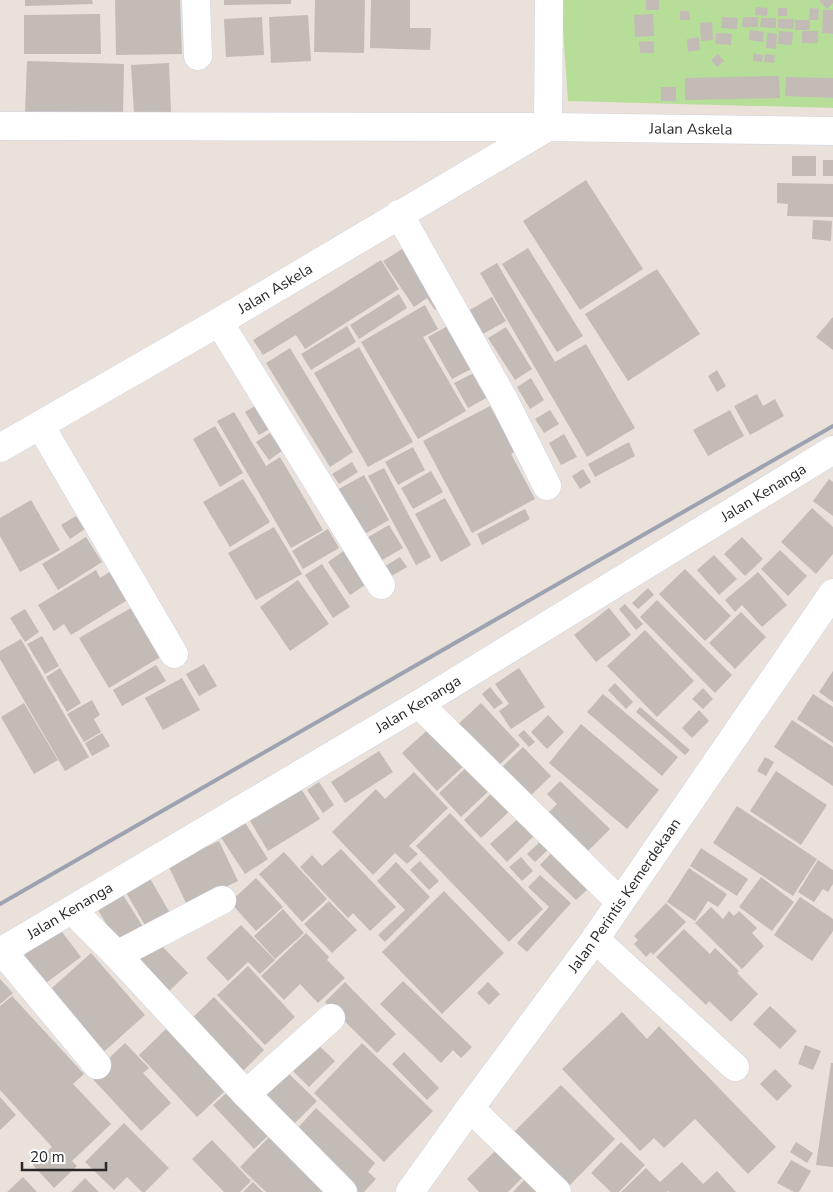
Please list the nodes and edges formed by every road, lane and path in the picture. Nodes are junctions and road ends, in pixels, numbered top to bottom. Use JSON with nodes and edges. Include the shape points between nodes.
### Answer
{"nodes":[{"id":1,"x":196,"y":0,"type":"edge"},
{"id":2,"x":549,"y":0,"type":"edge"},
{"id":3,"x":198,"y":56,"type":"dead end"},
{"id":4,"x":0,"y":126,"type":"edge"},
{"id":5,"x":548,"y":127,"type":"junction"},
{"id":6,"x":833,"y":131,"type":"edge"},
{"id":7,"x":400,"y":214,"type":"junction"},
{"id":8,"x":219,"y":322,"type":"junction"},
{"id":9,"x":40,"y":425,"type":"junction"},
{"id":10,"x":0,"y":448,"type":"edge"},
{"id":11,"x":833,"y":450,"type":"edge"},
{"id":12,"x":547,"y":486,"type":"dead end"},
{"id":13,"x":381,"y":585,"type":"dead end"},
{"id":14,"x":833,"y":593,"type":"edge"},
{"id":15,"x":174,"y":654,"type":"dead end"},
{"id":16,"x":420,"y":704,"type":"junction"},
{"id":17,"x":222,"y":900,"type":"dead end"},
{"id":18,"x":620,"y":902,"type":"junction"},
{"id":19,"x":72,"y":910,"type":"junction"},
{"id":20,"x":595,"y":938,"type":"junction"},
{"id":21,"x":1,"y":952,"type":"edge"},
{"id":22,"x":117,"y":955,"type":"junction"},
{"id":23,"x":331,"y":1018,"type":"dead end"},
{"id":24,"x":97,"y":1066,"type":"dead end"},
{"id":25,"x":735,"y":1067,"type":"dead end"},
{"id":26,"x":246,"y":1094,"type":"junction"},
{"id":27,"x":470,"y":1108,"type":"junction"},
{"id":28,"x":343,"y":1192,"type":"edge"},
{"id":29,"x":410,"y":1192,"type":"edge"},
{"id":30,"x":557,"y":1192,"type":"edge"}],
"edges":[{"from":1,"to":3,"type":"street"},
{"from":2,"to":5,"type":"street"},
{"from":4,"to":5,"type":"street","name":"Jalan Askela"},
{"from":5,"to":6,"type":"street","name":"Jalan Askela"},
{"from":5,"to":7,"type":"street","name":"Jalan Askela"},
{"from":7,"to":8,"type":"street","name":"Jalan Askela"},
{"from":7,"to":12,"type":"street","via":[[503,398]]},
{"from":8,"to":9,"type":"street","name":"Jalan Askela"},
{"from":8,"to":13,"type":"street"},
{"from":9,"to":10,"type":"street","name":"Jalan Askela"},
{"from":9,"to":15,"type":"street"},
{"from":11,"to":16,"type":"street","name":"Jalan Kenanga"},
{"from":14,"to":18,"type":"street","name":"Jalan Perintis Kemerdekaan"},
{"from":16,"to":18,"type":"street"},
{"from":16,"to":19,"type":"street","name":"Jalan Kenanga"},
{"from":17,"to":22,"type":"street"},
{"from":18,"to":20,"type":"street","name":"Jalan Perintis Kemerdekaan"},
{"from":19,"to":21,"type":"street","name":"Jalan Kenanga"},
{"from":19,"to":22,"type":"street"},
{"from":20,"to":25,"type":"street"},
{"from":20,"to":27,"type":"street","name":"Jalan Perintis Kemerdekaan"},
{"from":21,"to":24,"type":"street"},
{"from":22,"to":26,"type":"street"},
{"from":23,"to":26,"type":"street"},
{"from":26,"to":28,"type":"street"},
{"from":27,"to":29,"type":"street","name":"Jalan Perintis Kemerdekaan"},
{"from":27,"to":30,"type":"street"}]}
